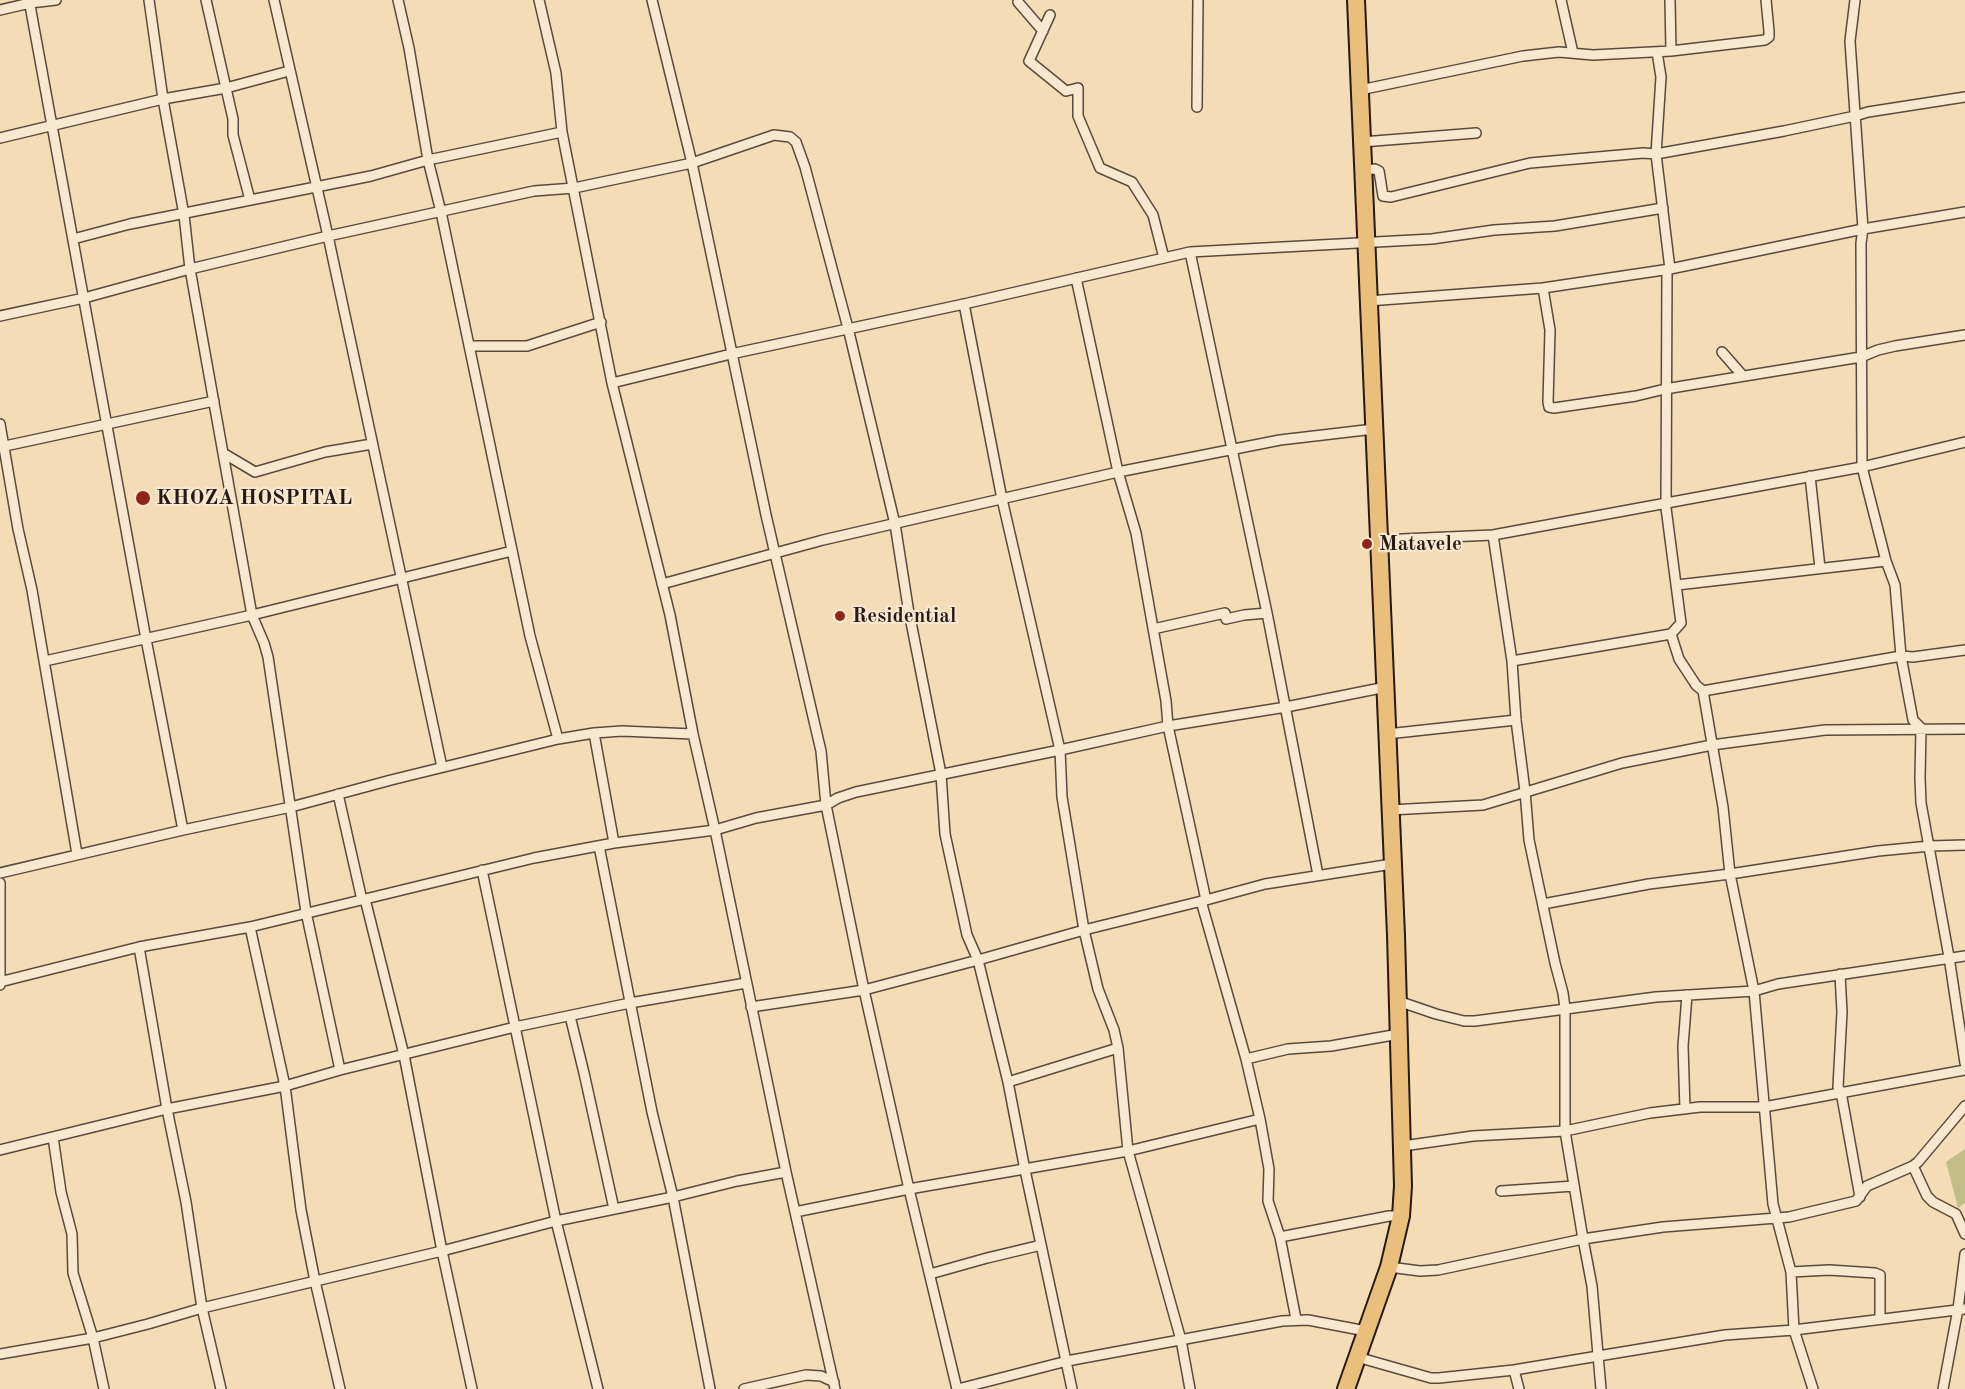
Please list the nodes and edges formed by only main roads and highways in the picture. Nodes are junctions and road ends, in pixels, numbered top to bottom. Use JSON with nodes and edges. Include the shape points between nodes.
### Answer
{"nodes":[{"id":1,"x":1356,"y":0,"type":"edge"},
{"id":2,"x":1346,"y":1389,"type":"edge"}],
"edges":[{"from":1,"to":2,"type":"highway","via":[[1403,1186],[1401,1216],[1389,1267]]}]}
